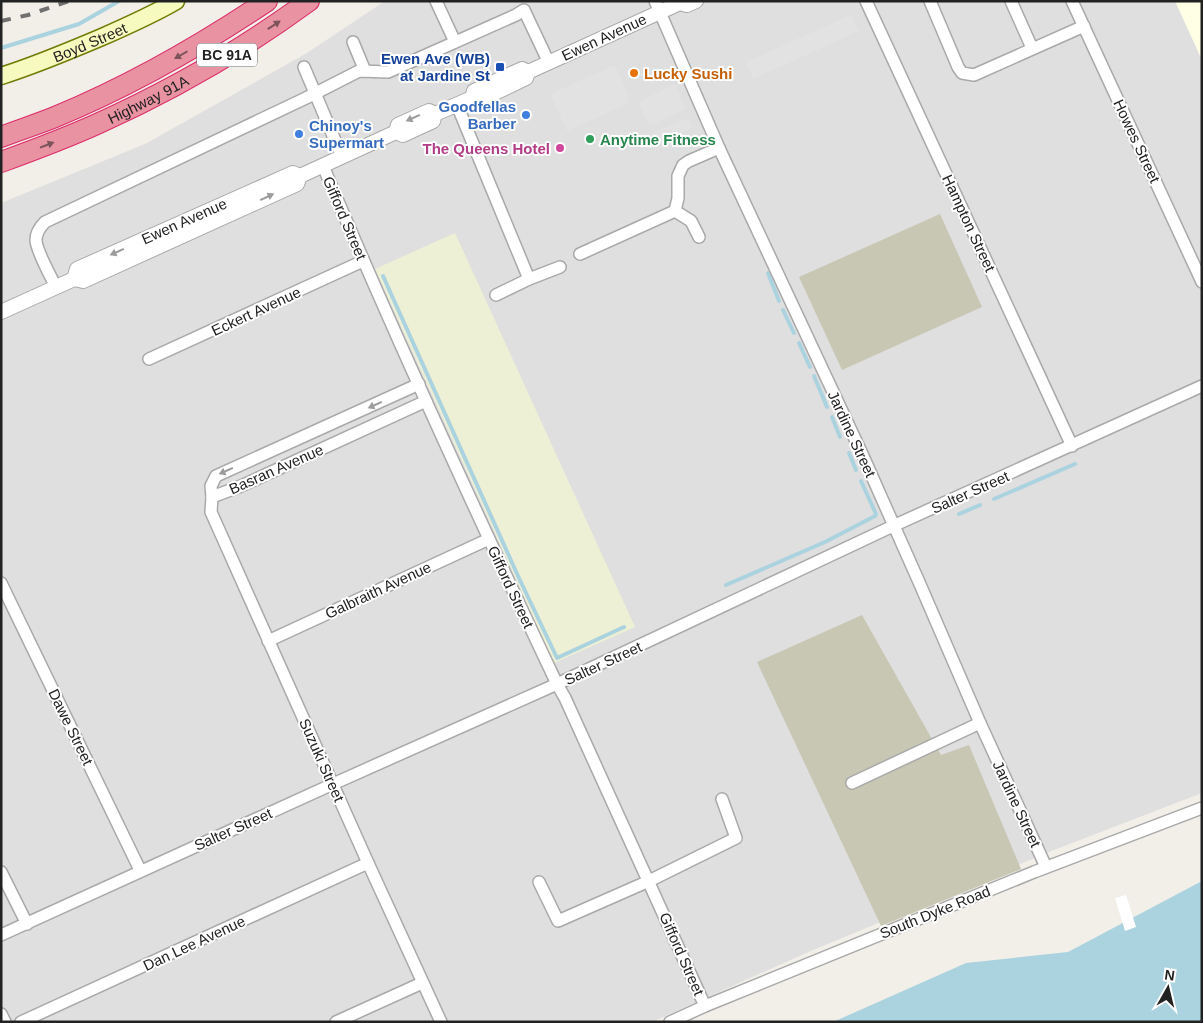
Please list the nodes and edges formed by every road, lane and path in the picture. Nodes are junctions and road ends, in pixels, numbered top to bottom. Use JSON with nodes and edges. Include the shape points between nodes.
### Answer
{"nodes":[{"id":1,"x":176,"y":1,"type":"edge"},
{"id":2,"x":267,"y":1,"type":"edge"},
{"id":3,"x":309,"y":1,"type":"edge"},
{"id":4,"x":436,"y":1,"type":"edge"},
{"id":5,"x":696,"y":1,"type":"edge"},
{"id":6,"x":866,"y":1,"type":"edge"},
{"id":7,"x":930,"y":1,"type":"edge"},
{"id":8,"x":1011,"y":1,"type":"edge"},
{"id":9,"x":1072,"y":1,"type":"edge"},
{"id":10,"x":680,"y":2,"type":"edge"},
{"id":11,"x":522,"y":6,"type":"edge"},
{"id":12,"x":658,"y":7,"type":"edge"},
{"id":13,"x":1084,"y":26,"type":"junction"},
{"id":14,"x":353,"y":42,"type":"dead end"},
{"id":15,"x":455,"y":42,"type":"junction"},
{"id":16,"x":1032,"y":48,"type":"junction"},
{"id":17,"x":550,"y":62,"type":"junction"},
{"id":18,"x":304,"y":67,"type":"dead end"},
{"id":19,"x":365,"y":71,"type":"junction"},
{"id":20,"x":1,"y":76,"type":"edge"},
{"id":21,"x":315,"y":93,"type":"junction"},
{"id":22,"x":456,"y":105,"type":"junction"},
{"id":23,"x":1,"y":136,"type":"edge"},
{"id":24,"x":719,"y":148,"type":"junction"},
{"id":25,"x":342,"y":157,"type":"junction"},
{"id":26,"x":1,"y":162,"type":"edge"},
{"id":27,"x":322,"y":166,"type":"junction"},
{"id":28,"x":675,"y":211,"type":"junction"},
{"id":29,"x":699,"y":237,"type":"dead end"},
{"id":30,"x":580,"y":254,"type":"dead end"},
{"id":31,"x":364,"y":261,"type":"junction"},
{"id":32,"x":560,"y":266,"type":"dead end"},
{"id":33,"x":529,"y":279,"type":"junction"},
{"id":34,"x":1202,"y":282,"type":"edge"},
{"id":35,"x":56,"y":287,"type":"junction"},
{"id":36,"x":496,"y":295,"type":"dead end"},
{"id":37,"x":1,"y":312,"type":"edge"},
{"id":38,"x":149,"y":360,"type":"dead end"},
{"id":39,"x":419,"y":384,"type":"junction"},
{"id":40,"x":1202,"y":386,"type":"edge"},
{"id":41,"x":426,"y":402,"type":"junction"},
{"id":42,"x":1072,"y":446,"type":"junction"},
{"id":43,"x":212,"y":497,"type":"junction"},
{"id":44,"x":893,"y":526,"type":"junction"},
{"id":45,"x":489,"y":540,"type":"junction"},
{"id":46,"x":1,"y":583,"type":"edge"},
{"id":47,"x":268,"y":641,"type":"junction"},
{"id":48,"x":557,"y":684,"type":"junction"},
{"id":49,"x":980,"y":723,"type":"junction"},
{"id":50,"x":852,"y":782,"type":"dead end"},
{"id":51,"x":333,"y":784,"type":"junction"},
{"id":52,"x":722,"y":799,"type":"dead end"},
{"id":53,"x":1202,"y":808,"type":"edge"},
{"id":54,"x":368,"y":863,"type":"junction"},
{"id":55,"x":1046,"y":867,"type":"junction"},
{"id":56,"x":140,"y":870,"type":"junction"},
{"id":57,"x":1,"y":872,"type":"edge"},
{"id":58,"x":649,"y":881,"type":"junction"},
{"id":59,"x":539,"y":882,"type":"dead end"},
{"id":60,"x":27,"y":924,"type":"junction"},
{"id":61,"x":1,"y":935,"type":"edge"},
{"id":62,"x":422,"y":983,"type":"junction"},
{"id":63,"x":704,"y":1006,"type":"junction"},
{"id":64,"x":1,"y":1014,"type":"edge"},
{"id":65,"x":5,"y":1022,"type":"edge"},
{"id":66,"x":21,"y":1022,"type":"edge"},
{"id":67,"x":336,"y":1022,"type":"edge"},
{"id":68,"x":441,"y":1022,"type":"edge"},
{"id":69,"x":670,"y":1022,"type":"edge"}],
"edges":[{"from":1,"to":20,"type":"main road","name":"Boyd Street","via":[[66,53]]},
{"from":2,"to":23,"type":"highway","name":"Highway 91A","number":"BC 91A","one_way":true,"via":[[128,84],[55,117]]},
{"from":26,"to":3,"type":"highway","name":"Highway 91A","number":"BC 91A","one_way":true,"via":[[141,103],[240,47]]},
{"from":4,"to":15,"type":"street"},
{"from":5,"to":10,"type":"street","name":"Ewen Avenue","via":[[687,5]]},
{"from":6,"to":42,"type":"street","name":"Hampton Street"},
{"from":7,"to":16,"type":"street","via":[[962,73],[974,75]]},
{"from":8,"to":16,"type":"street"},
{"from":9,"to":13,"type":"street","name":"Howes Street"},
{"from":10,"to":12,"type":"street","name":"Ewen Avenue"},
{"from":11,"to":15,"type":"street"},
{"from":11,"to":17,"type":"street"},
{"from":12,"to":17,"type":"street","name":"Ewen Avenue"},
{"from":12,"to":24,"type":"street","name":"Jardine Street"},
{"from":13,"to":16,"type":"street"},
{"from":13,"to":34,"type":"street","name":"Howes Street"},
{"from":14,"to":19,"type":"street"},
{"from":15,"to":19,"type":"street","via":[[388,72]]},
{"from":17,"to":22,"type":"street","name":"Ewen Avenue","via":[[528,72],[526,78],[486,97],[472,98]]},
{"from":18,"to":21,"type":"street","name":"Gifford Street"},
{"from":19,"to":21,"type":"street"},
{"from":21,"to":25,"type":"street","name":"Gifford Street"},
{"from":21,"to":35,"type":"street","via":[[44,222],[36,240]]},
{"from":22,"to":25,"type":"street","name":"Ewen Avenue","via":[[435,114],[433,121],[412,131],[403,135],[396,132]]},
{"from":22,"to":33,"type":"street"},
{"from":24,"to":28,"type":"street","via":[[684,165],[678,176]]},
{"from":24,"to":44,"type":"street","name":"Jardine Street"},
{"from":25,"to":27,"type":"street","name":"Ewen Avenue"},
{"from":27,"to":31,"type":"street","name":"Gifford Street"},
{"from":27,"to":35,"type":"street","name":"Ewen Avenue","via":[[300,176],[293,173],[77,269],[74,279]]},
{"from":28,"to":29,"type":"street","via":[[691,221]]},
{"from":28,"to":30,"type":"street"},
{"from":31,"to":38,"type":"street","name":"Eckert Avenue"},
{"from":31,"to":39,"type":"street","name":"Gifford Street"},
{"from":32,"to":33,"type":"street"},
{"from":33,"to":36,"type":"street"},
{"from":35,"to":37,"type":"street","name":"Ewen Avenue"},
{"from":39,"to":41,"type":"street","name":"Gifford Street"},
{"from":39,"to":43,"type":"street","name":"Basran Avenue","one_way":true,"via":[[216,476],[211,486]]},
{"from":40,"to":42,"type":"street","name":"Salter Street"},
{"from":41,"to":43,"type":"street","name":"Basran Avenue"},
{"from":41,"to":45,"type":"street","name":"Gifford Street"},
{"from":42,"to":44,"type":"street","name":"Salter Street"},
{"from":43,"to":47,"type":"street","name":"Suzuki Street","via":[[211,512]]},
{"from":44,"to":48,"type":"street","name":"Salter Street"},
{"from":44,"to":49,"type":"street","name":"Jardine Street"},
{"from":45,"to":47,"type":"street","name":"Galbraith Avenue"},
{"from":45,"to":48,"type":"street","name":"Gifford Street"},
{"from":46,"to":56,"type":"street","name":"Dawe Street"},
{"from":47,"to":51,"type":"street","name":"Suzuki Street"},
{"from":48,"to":51,"type":"street","name":"Salter Street"},
{"from":48,"to":58,"type":"street","name":"Gifford Street"},
{"from":49,"to":50,"type":"street"},
{"from":49,"to":55,"type":"street","name":"Jardine Street"},
{"from":51,"to":54,"type":"street","name":"Suzuki Street"},
{"from":51,"to":56,"type":"street","name":"Salter Street"},
{"from":52,"to":58,"type":"street","via":[[736,838]]},
{"from":53,"to":55,"type":"street","name":"South Dyke Road"},
{"from":54,"to":62,"type":"street","name":"Suzuki Street"},
{"from":54,"to":66,"type":"street","name":"Dan Lee Avenue"},
{"from":55,"to":63,"type":"street","name":"South Dyke Road"},
{"from":56,"to":60,"type":"street","name":"Salter Street"},
{"from":57,"to":60,"type":"street"},
{"from":58,"to":59,"type":"street","via":[[558,921]]},
{"from":58,"to":63,"type":"street","name":"Gifford Street"},
{"from":60,"to":61,"type":"street","name":"Salter Street"},
{"from":62,"to":67,"type":"street"},
{"from":62,"to":68,"type":"street","name":"Suzuki Street"},
{"from":63,"to":69,"type":"street","name":"South Dyke Road"},
{"from":64,"to":65,"type":"street"}]}
